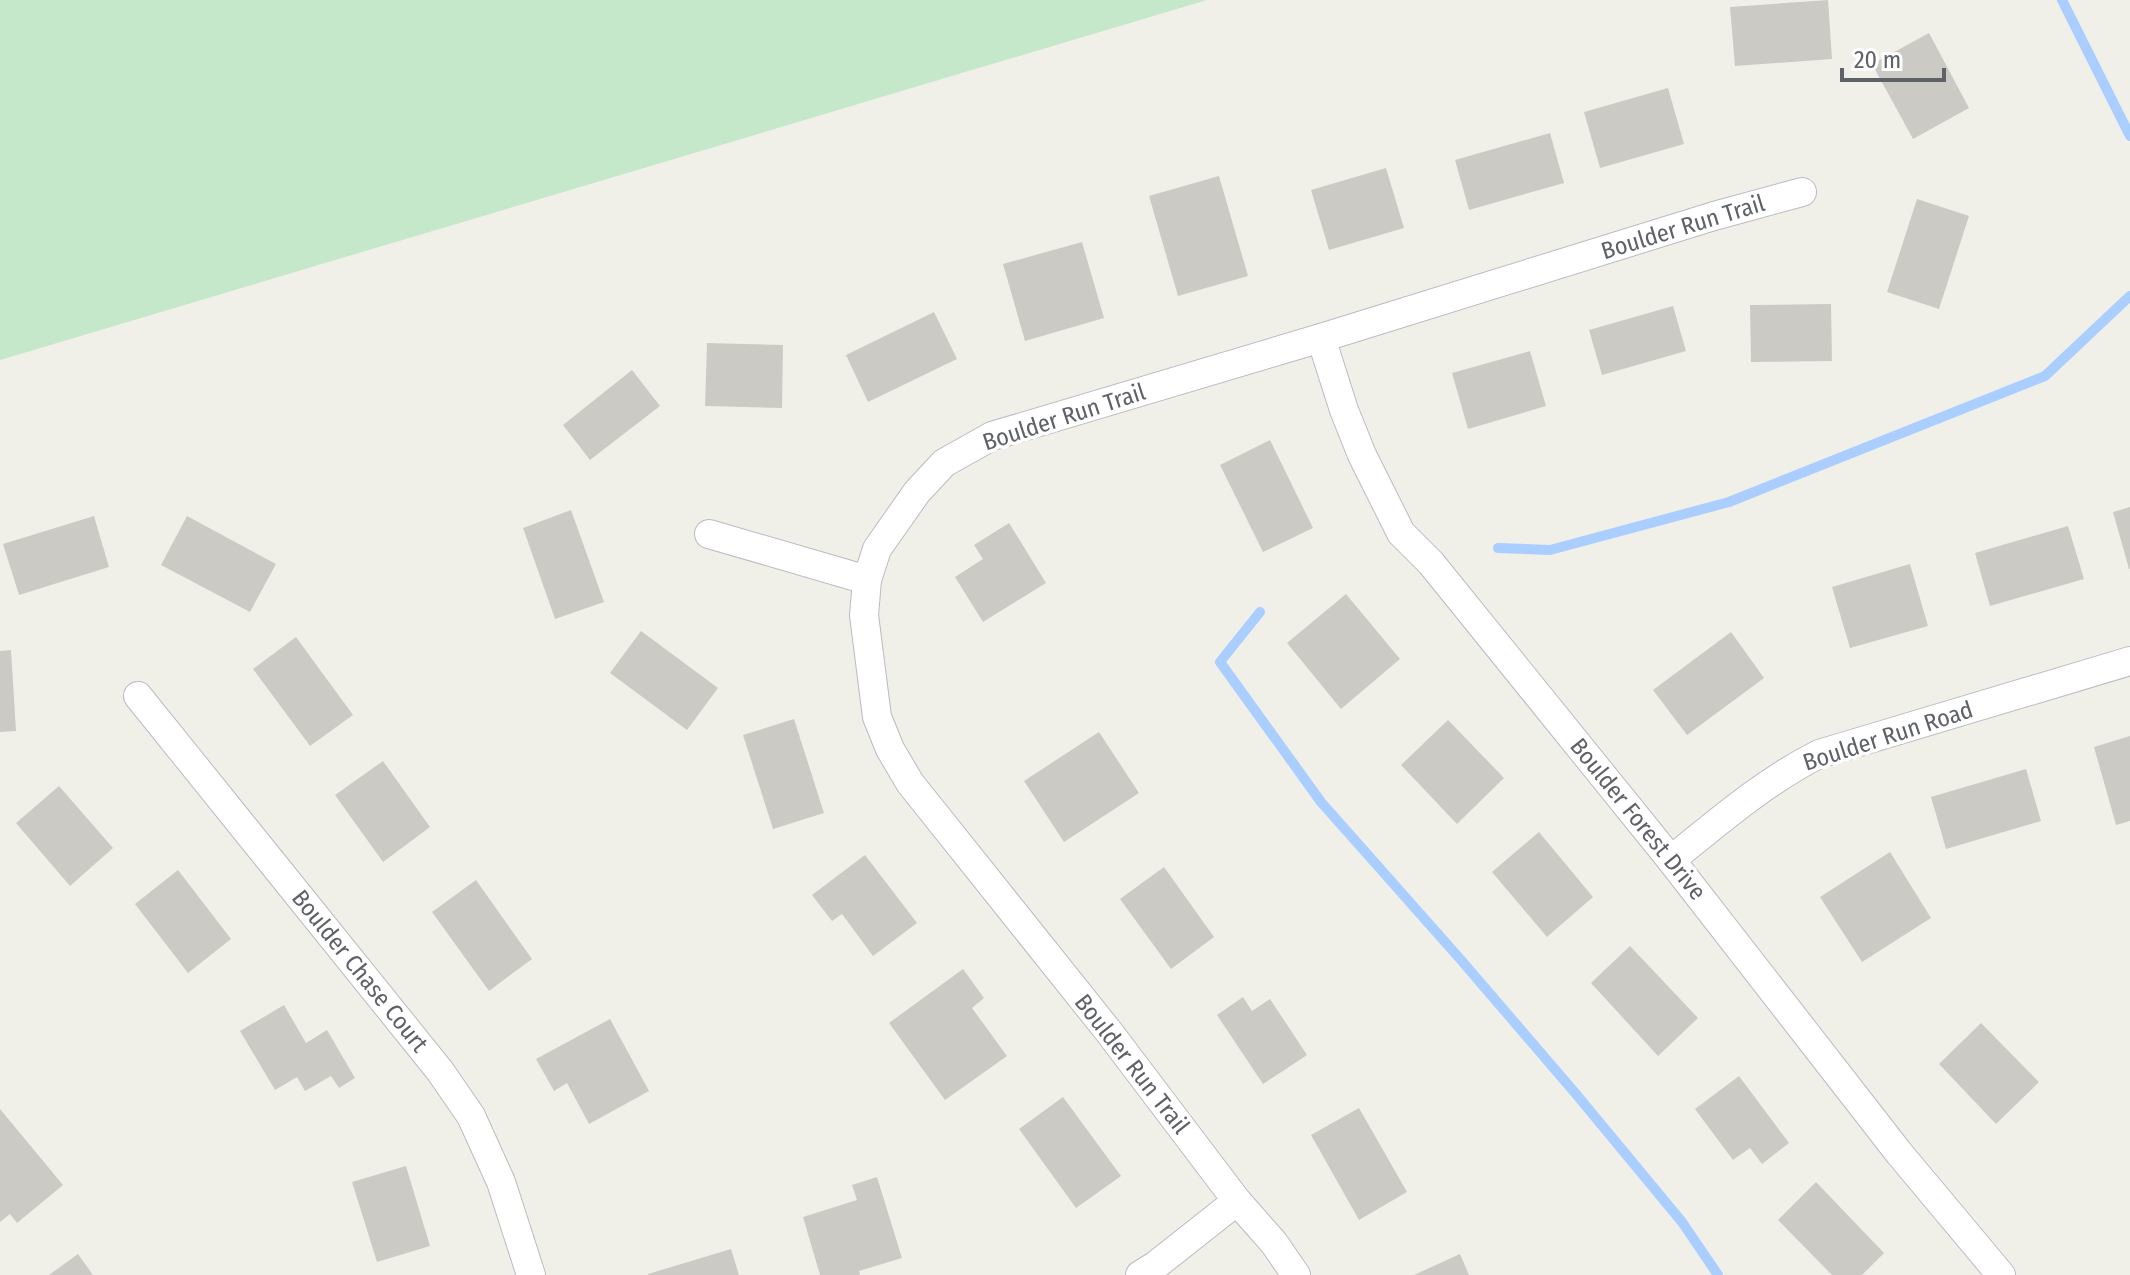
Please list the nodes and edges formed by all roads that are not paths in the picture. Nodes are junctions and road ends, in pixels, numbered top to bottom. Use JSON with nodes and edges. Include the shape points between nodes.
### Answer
{"nodes":[{"id":1,"x":1802,"y":192,"type":"dead end"},
{"id":2,"x":1321,"y":338,"type":"junction"},
{"id":3,"x":709,"y":534,"type":"dead end"},
{"id":4,"x":867,"y":580,"type":"junction"},
{"id":5,"x":2130,"y":661,"type":"edge"},
{"id":6,"x":138,"y":696,"type":"dead end"},
{"id":7,"x":1671,"y":860,"type":"junction"},
{"id":8,"x":1237,"y":1201,"type":"junction"},
{"id":9,"x":531,"y":1275,"type":"edge"},
{"id":10,"x":1140,"y":1275,"type":"edge"},
{"id":11,"x":1296,"y":1275,"type":"edge"},
{"id":12,"x":2001,"y":1275,"type":"edge"}],
"edges":[{"from":1,"to":2,"type":"street","name":"Boulder Run Trail"},
{"from":2,"to":4,"type":"street","name":"Boulder Run Trail","via":[[992,436],[944,463],[917,492],[877,549]]},
{"from":2,"to":7,"type":"street","name":"Boulder Forest Drive","via":[[1362,455],[1401,533],[1431,563]]},
{"from":3,"to":4,"type":"street"},
{"from":4,"to":8,"type":"street","name":"Boulder Run Trail","via":[[864,615],[877,717],[910,783]]},
{"from":5,"to":7,"type":"street","name":"Boulder Run Road","via":[[1819,754],[1788,770]]},
{"from":6,"to":9,"type":"street","name":"Boulder Chase Court","via":[[471,1116],[501,1182]]},
{"from":7,"to":12,"type":"street","name":"Boulder Forest Drive"},
{"from":8,"to":10,"type":"street"},
{"from":8,"to":11,"type":"street","name":"Boulder Run Trail"}]}
